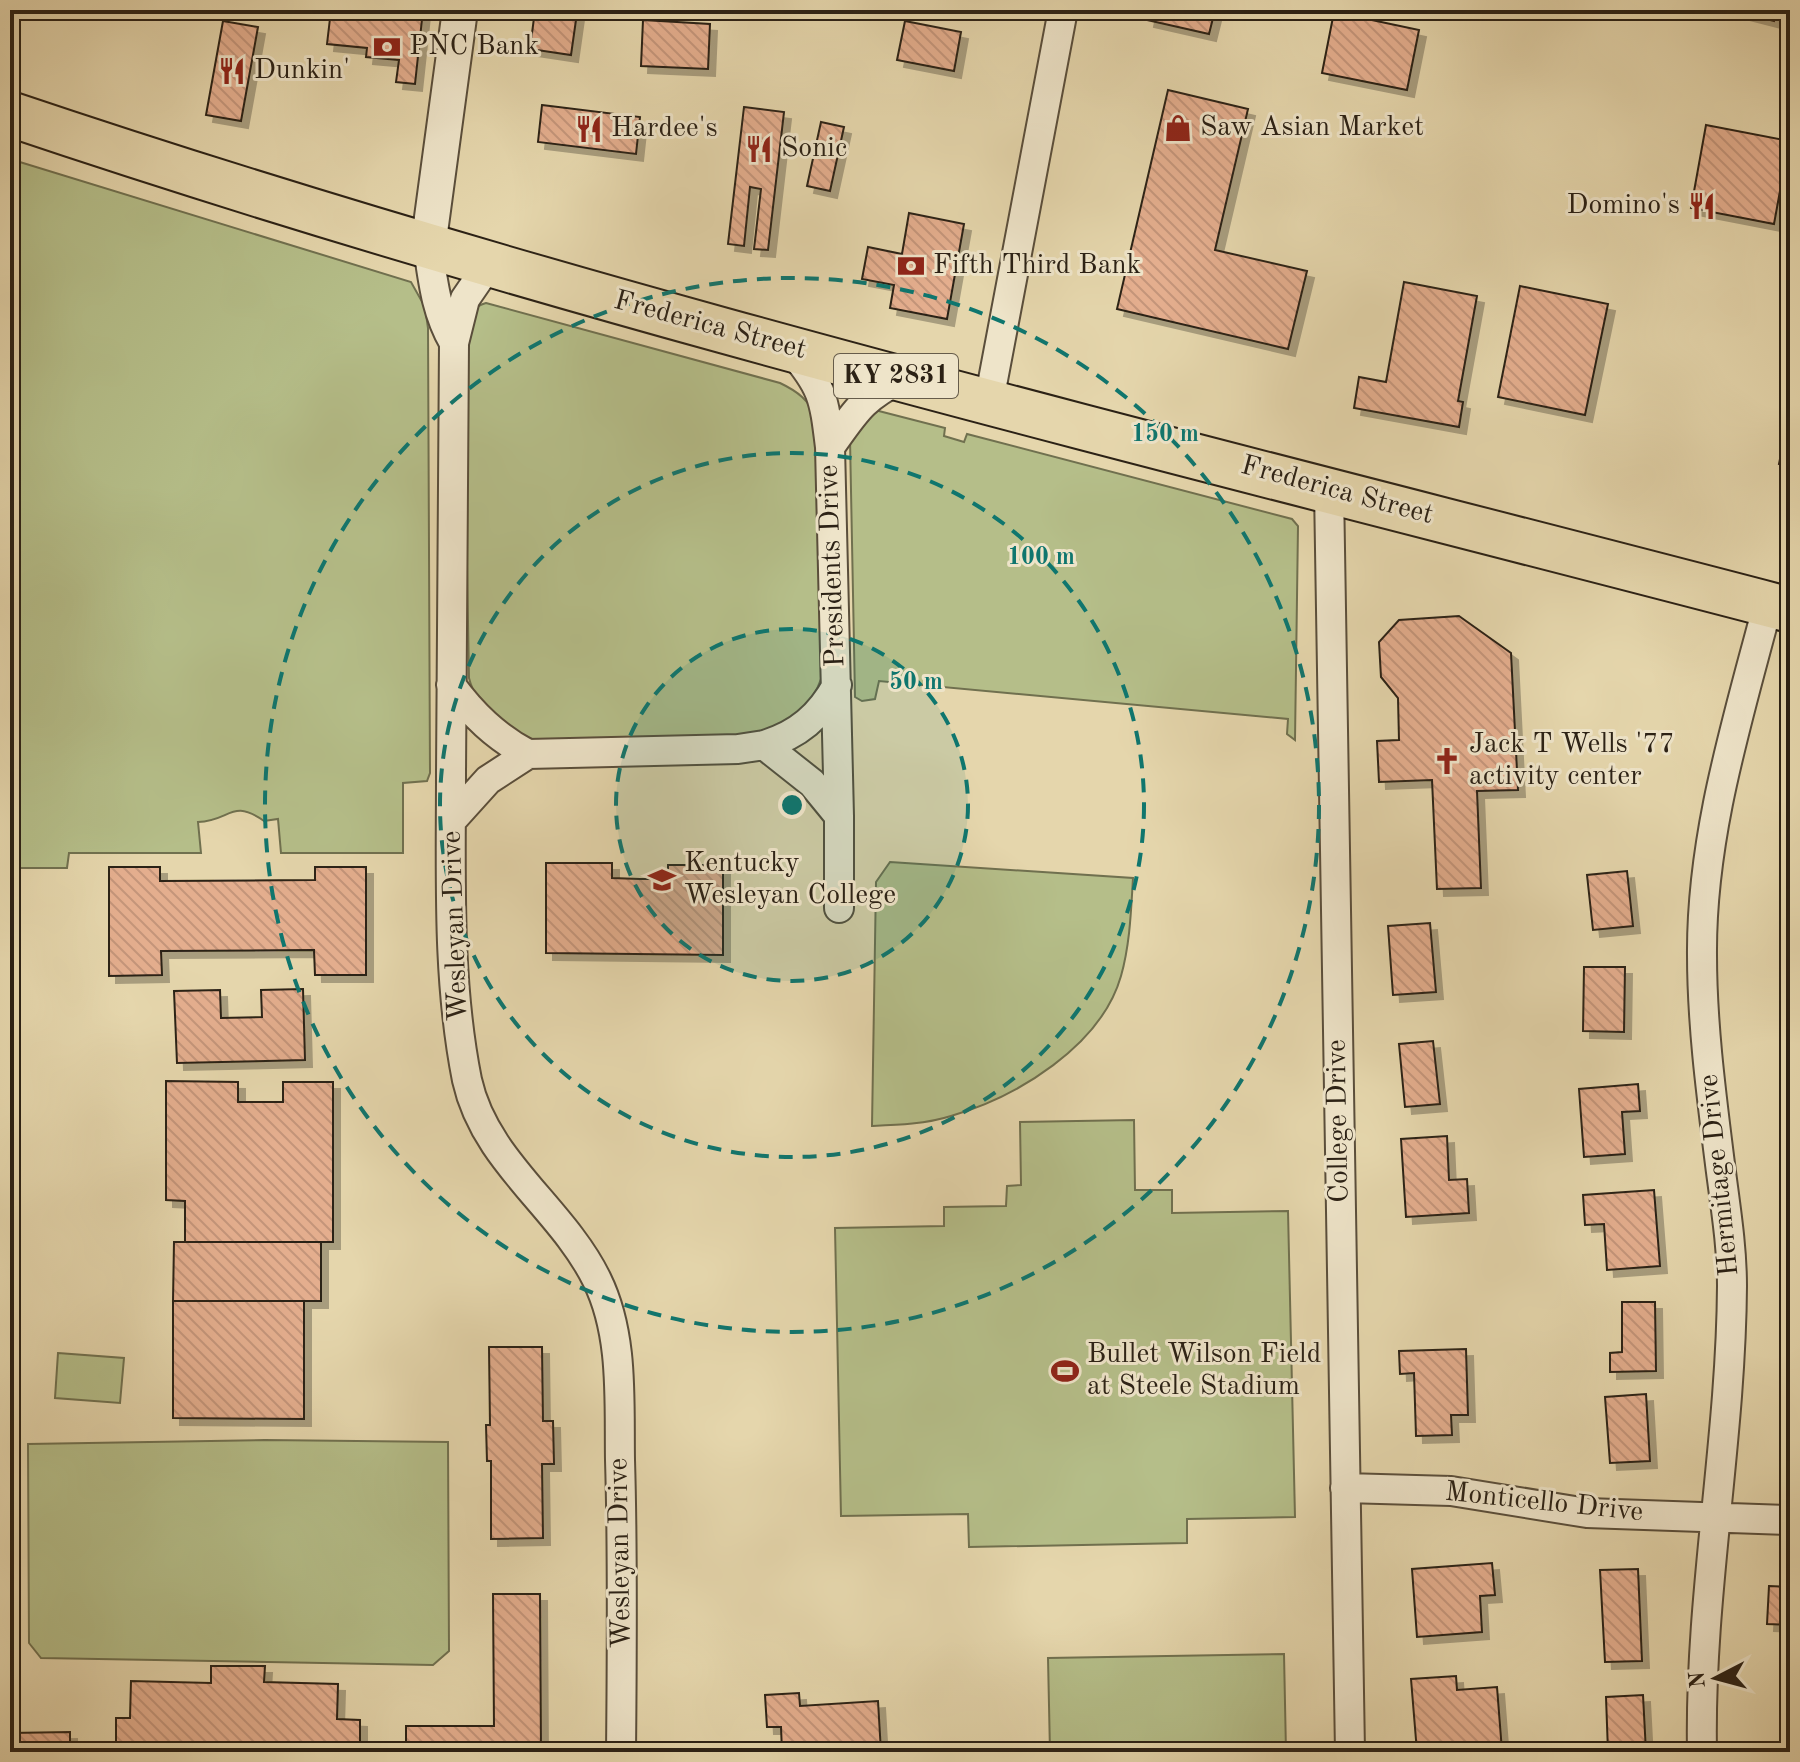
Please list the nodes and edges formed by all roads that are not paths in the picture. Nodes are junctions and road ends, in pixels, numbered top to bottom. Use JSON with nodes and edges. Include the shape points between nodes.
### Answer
{"nodes":[{"id":1,"x":460,"y":10,"type":"edge"},
{"id":2,"x":1063,"y":10,"type":"edge"},
{"id":3,"x":10,"y":114,"type":"edge"},
{"id":4,"x":428,"y":247,"type":"junction"},
{"id":5,"x":489,"y":264,"type":"junction"},
{"id":6,"x":454,"y":343,"type":"junction"},
{"id":7,"x":789,"y":348,"type":"junction"},
{"id":8,"x":902,"y":378,"type":"junction"},
{"id":9,"x":989,"y":401,"type":"junction"},
{"id":10,"x":830,"y":447,"type":"junction"},
{"id":11,"x":1329,"y":489,"type":"junction"},
{"id":12,"x":1779,"y":607,"type":"edge"},
{"id":13,"x":451,"y":685,"type":"junction"},
{"id":14,"x":837,"y":685,"type":"junction"},
{"id":15,"x":764,"y":745,"type":"junction"},
{"id":16,"x":528,"y":754,"type":"junction"},
{"id":17,"x":839,"y":816,"type":"junction"},
{"id":18,"x":451,"y":821,"type":"junction"},
{"id":19,"x":839,"y":908,"type":"dead end"},
{"id":20,"x":1345,"y":1488,"type":"junction"},
{"id":21,"x":1715,"y":1518,"type":"junction"},
{"id":22,"x":1790,"y":1520,"type":"edge"},
{"id":23,"x":621,"y":1752,"type":"edge"},
{"id":24,"x":1350,"y":1752,"type":"edge"},
{"id":25,"x":1702,"y":1752,"type":"edge"}],
"edges":[{"from":1,"to":4,"type":"street"},
{"from":2,"to":9,"type":"street"},
{"from":3,"to":4,"type":"main road","name":"Frederica Street","number":"KY 2831"},
{"from":4,"to":5,"type":"main road","name":"Frederica Street","number":"KY 2831"},
{"from":4,"to":6,"type":"street","name":"Wesleyan Drive","via":[[435,299]]},
{"from":5,"to":6,"type":"street","name":"Wesleyan Drive","via":[[465,299]]},
{"from":5,"to":7,"type":"main road","name":"Frederica Street","number":"KY 2831"},
{"from":6,"to":13,"type":"street","name":"Wesleyan Drive"},
{"from":7,"to":8,"type":"main road","name":"Frederica Street","number":"KY 2831"},
{"from":7,"to":10,"type":"street","name":"Presidents Drive","via":[[824,398]]},
{"from":8,"to":9,"type":"main road","name":"Frederica Street","number":"KY 2831"},
{"from":8,"to":10,"type":"street","name":"Presidents Drive","via":[[861,403]]},
{"from":9,"to":11,"type":"main road","name":"Frederica Street","number":"KY 2831"},
{"from":10,"to":14,"type":"street","name":"Presidents Drive"},
{"from":11,"to":12,"type":"main road","name":"Frederica Street","number":"KY 2831"},
{"from":11,"to":20,"type":"street","name":"College Drive"},
{"from":12,"to":21,"type":"street","name":"Hermitage Drive","via":[[1721,783],[1703,912],[1706,1048],[1732,1284]]},
{"from":13,"to":16,"type":"street","via":[[489,729]]},
{"from":13,"to":18,"type":"street","name":"Wesleyan Drive"},
{"from":14,"to":15,"type":"street","name":"Presidents Drive","via":[[808,724]]},
{"from":14,"to":17,"type":"street","name":"Presidents Drive"},
{"from":15,"to":16,"type":"street","name":"Presidents Drive"},
{"from":15,"to":17,"type":"street","via":[[812,783]]},
{"from":16,"to":18,"type":"street","via":[[488,780]]},
{"from":17,"to":19,"type":"street","name":"Presidents Drive"},
{"from":18,"to":23,"type":"street","name":"Wesleyan Drive","via":[[454,996],[468,1084],[501,1155],[578,1247],[598,1281],[611,1319],[618,1359],[623,1543]]},
{"from":20,"to":21,"type":"street","name":"Monticello Drive","via":[[1451,1491],[1587,1513]]},
{"from":20,"to":24,"type":"street","name":"College Drive"},
{"from":21,"to":22,"type":"street","name":"Monticello Drive"},
{"from":21,"to":25,"type":"street","name":"Hermitage Drive"}]}
